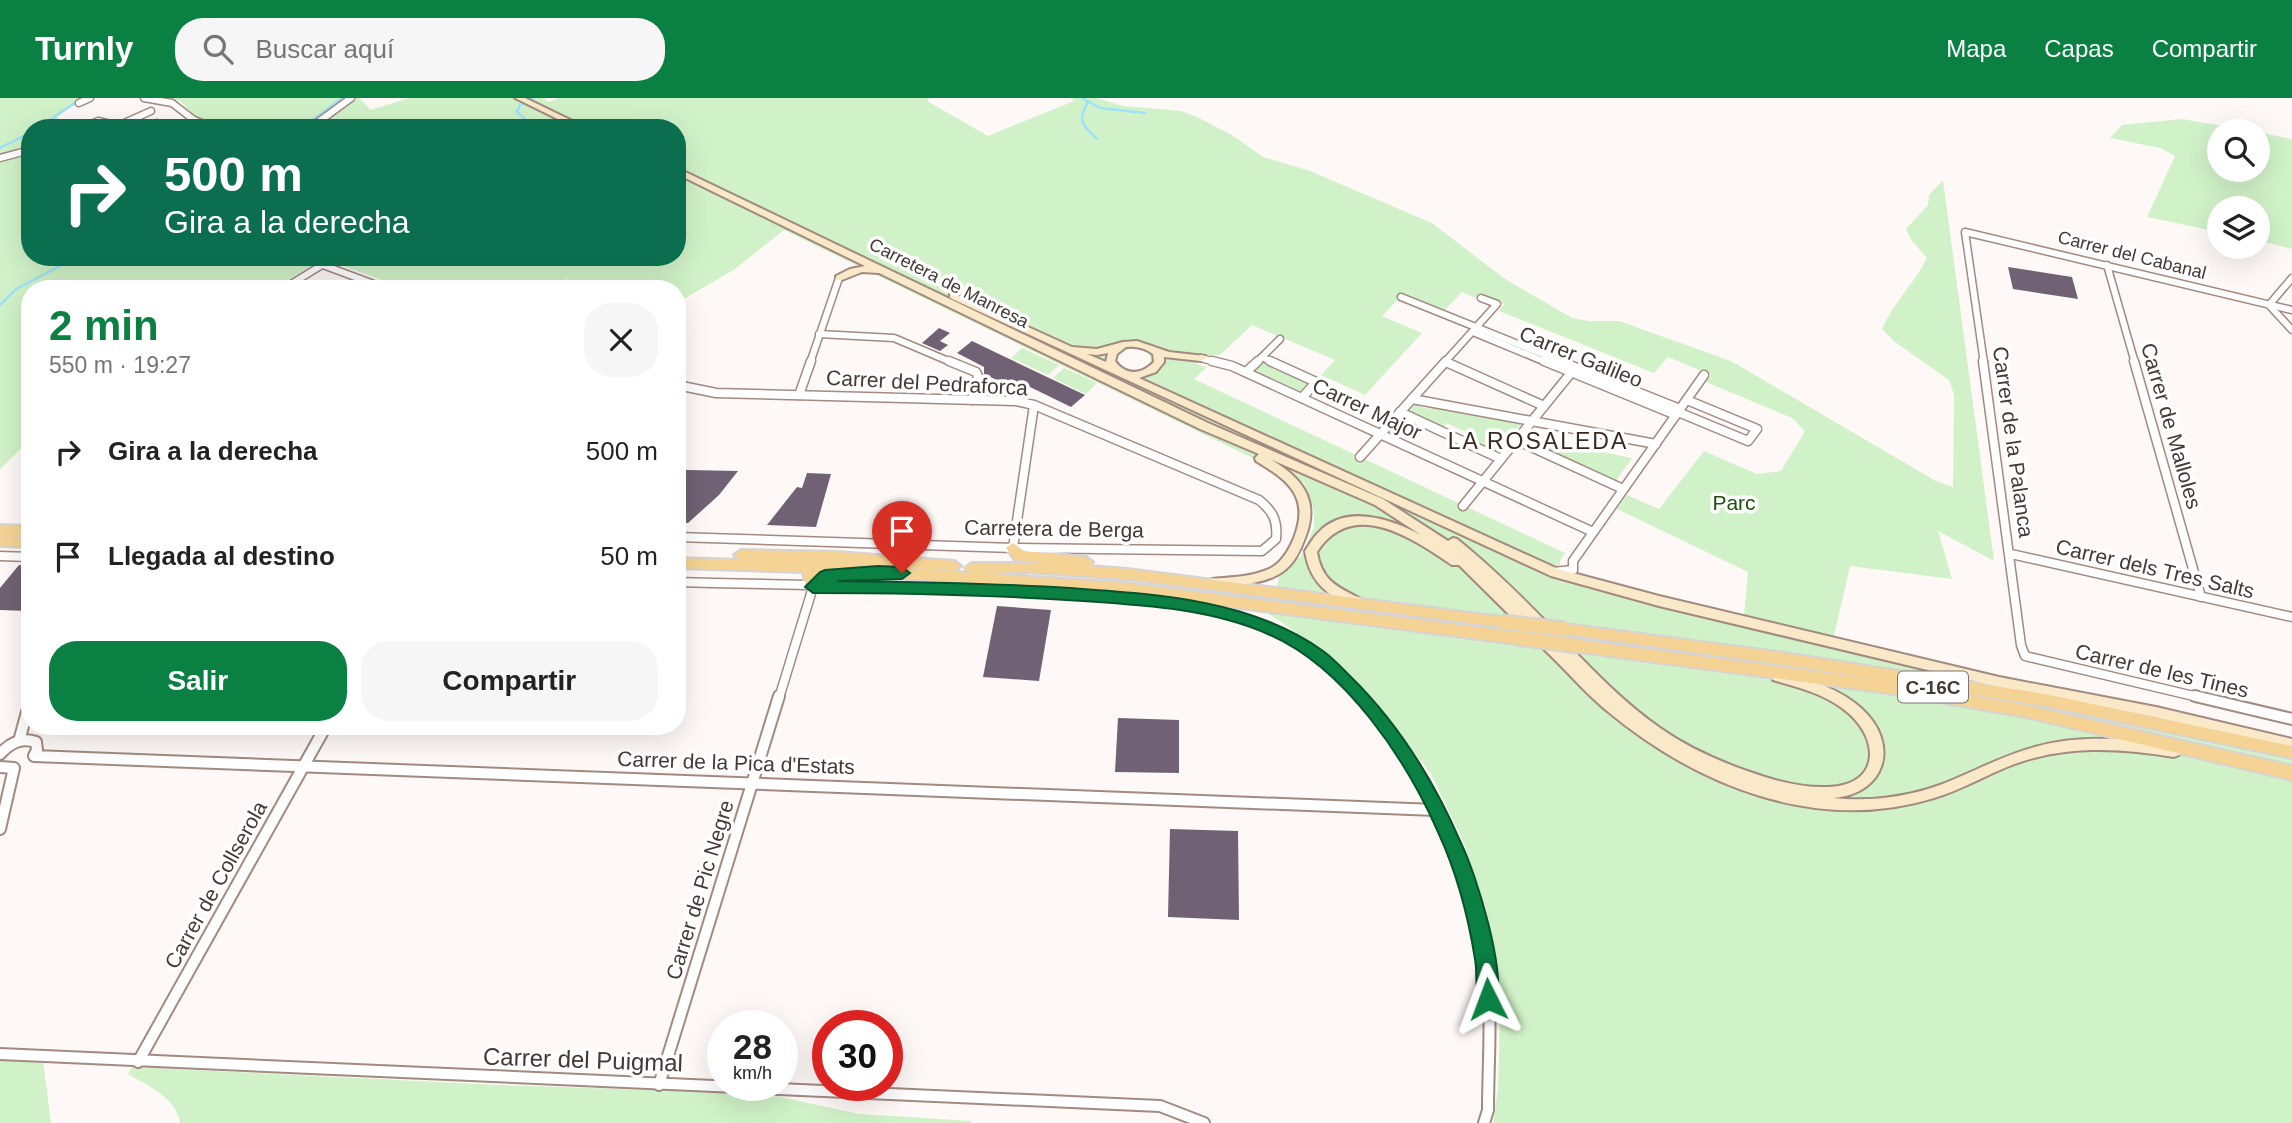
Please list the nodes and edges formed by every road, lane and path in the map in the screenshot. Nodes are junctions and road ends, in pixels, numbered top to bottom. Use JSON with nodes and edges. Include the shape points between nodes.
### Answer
{"nodes":[{"id":1,"x":90,"y":98,"type":"edge"},
{"id":2,"x":144,"y":98,"type":"edge"},
{"id":3,"x":351,"y":98,"type":"edge"},
{"id":4,"x":521,"y":99,"type":"edge"},
{"id":5,"x":79,"y":103,"type":"dead end"},
{"id":6,"x":151,"y":111,"type":"dead end"},
{"id":7,"x":131,"y":119,"type":"edge"},
{"id":8,"x":193,"y":119,"type":"edge"},
{"id":9,"x":322,"y":119,"type":"edge"},
{"id":10,"x":564,"y":119,"type":"edge"},
{"id":11,"x":21,"y":152,"type":"edge"},
{"id":12,"x":0,"y":158,"type":"edge"},
{"id":13,"x":686,"y":175,"type":"edge"},
{"id":14,"x":1965,"y":232,"type":"joint"},
{"id":15,"x":835,"y":246,"type":"junction"},
{"id":16,"x":869,"y":262,"type":"junction"},
{"id":17,"x":2108,"y":265,"type":"junction"},
{"id":18,"x":321,"y":266,"type":"edge"},
{"id":19,"x":326,"y":266,"type":"edge"},
{"id":20,"x":886,"y":272,"type":"junction"},
{"id":21,"x":839,"y":278,"type":"junction"},
{"id":22,"x":2292,"y":278,"type":"edge"},
{"id":23,"x":298,"y":280,"type":"edge"},
{"id":24,"x":363,"y":280,"type":"edge"},
{"id":25,"x":1401,"y":297,"type":"dead end"},
{"id":26,"x":1481,"y":298,"type":"dead end"},
{"id":27,"x":2269,"y":305,"type":"junction"},
{"id":28,"x":2292,"y":310,"type":"edge"},
{"id":29,"x":1475,"y":330,"type":"junction"},
{"id":30,"x":2292,"y":330,"type":"edge"},
{"id":31,"x":819,"y":334,"type":"junction"},
{"id":32,"x":836,"y":334,"type":"joint"},
{"id":33,"x":1280,"y":339,"type":"dead end"},
{"id":34,"x":1026,"y":342,"type":"junction"},
{"id":35,"x":1055,"y":343,"type":"junction"},
{"id":36,"x":1119,"y":347,"type":"junction"},
{"id":37,"x":1151,"y":347,"type":"junction"},
{"id":38,"x":1262,"y":357,"type":"junction"},
{"id":39,"x":1201,"y":358,"type":"junction"},
{"id":40,"x":1446,"y":362,"type":"junction"},
{"id":41,"x":1153,"y":368,"type":"junction"},
{"id":42,"x":1573,"y":370,"type":"junction"},
{"id":43,"x":1246,"y":372,"type":"junction"},
{"id":44,"x":1120,"y":375,"type":"junction"},
{"id":45,"x":1704,"y":375,"type":"dead end"},
{"id":46,"x":686,"y":387,"type":"edge"},
{"id":47,"x":799,"y":395,"type":"junction"},
{"id":48,"x":1302,"y":398,"type":"junction"},
{"id":49,"x":1412,"y":399,"type":"junction"},
{"id":50,"x":972,"y":400,"type":"junction"},
{"id":51,"x":1687,"y":400,"type":"junction"},
{"id":52,"x":1034,"y":405,"type":"junction"},
{"id":53,"x":1544,"y":406,"type":"junction"},
{"id":54,"x":1195,"y":408,"type":"junction"},
{"id":55,"x":1399,"y":412,"type":"junction"},
{"id":56,"x":1678,"y":412,"type":"junction"},
{"id":57,"x":1532,"y":421,"type":"junction"},
{"id":58,"x":1204,"y":426,"type":"junction"},
{"id":59,"x":1380,"y":434,"type":"junction"},
{"id":60,"x":1516,"y":440,"type":"junction"},
{"id":61,"x":1656,"y":444,"type":"junction"},
{"id":62,"x":1360,"y":457,"type":"dead end"},
{"id":63,"x":1501,"y":459,"type":"junction"},
{"id":64,"x":1483,"y":481,"type":"junction"},
{"id":65,"x":1623,"y":489,"type":"junction"},
{"id":66,"x":1406,"y":506,"type":"junction"},
{"id":67,"x":1463,"y":506,"type":"dead end"},
{"id":68,"x":0,"y":530,"type":"edge"},
{"id":69,"x":21,"y":531,"type":"edge"},
{"id":70,"x":1593,"y":532,"type":"junction"},
{"id":71,"x":686,"y":537,"type":"edge"},
{"id":72,"x":1013,"y":548,"type":"junction"},
{"id":73,"x":1262,"y":551,"type":"joint"},
{"id":74,"x":686,"y":554,"type":"edge"},
{"id":75,"x":2011,"y":554,"type":"junction"},
{"id":76,"x":712,"y":555,"type":"junction"},
{"id":77,"x":0,"y":556,"type":"edge"},
{"id":78,"x":21,"y":556,"type":"edge"},
{"id":79,"x":686,"y":563,"type":"edge"},
{"id":80,"x":809,"y":567,"type":"junction"},
{"id":81,"x":972,"y":568,"type":"junction"},
{"id":82,"x":878,"y":572,"type":"junction"},
{"id":83,"x":1552,"y":572,"type":"junction"},
{"id":84,"x":1127,"y":575,"type":"junction"},
{"id":85,"x":686,"y":582,"type":"edge"},
{"id":86,"x":1209,"y":585,"type":"junction"},
{"id":87,"x":813,"y":587,"type":"junction"},
{"id":88,"x":1496,"y":592,"type":"junction"},
{"id":89,"x":2201,"y":597,"type":"junction"},
{"id":90,"x":1359,"y":603,"type":"junction"},
{"id":91,"x":2292,"y":617,"type":"edge"},
{"id":92,"x":1509,"y":630,"type":"junction"},
{"id":93,"x":1572,"y":637,"type":"junction"},
{"id":94,"x":2025,"y":656,"type":"joint"},
{"id":95,"x":1747,"y":667,"type":"junction"},
{"id":96,"x":2292,"y":719,"type":"edge"},
{"id":97,"x":21,"y":734,"type":"edge"},
{"id":98,"x":321,"y":735,"type":"edge"},
{"id":99,"x":19,"y":741,"type":"junction"},
{"id":100,"x":2292,"y":745,"type":"edge"},
{"id":101,"x":2292,"y":752,"type":"edge"},
{"id":102,"x":0,"y":754,"type":"edge"},
{"id":103,"x":2292,"y":761,"type":"edge"},
{"id":104,"x":2247,"y":762,"type":"junction"},
{"id":105,"x":304,"y":766,"type":"junction"},
{"id":106,"x":0,"y":767,"type":"edge"},
{"id":107,"x":2292,"y":773,"type":"edge"},
{"id":108,"x":753,"y":783,"type":"junction"},
{"id":109,"x":1436,"y":810,"type":"junction"},
{"id":110,"x":0,"y":829,"type":"edge"},
{"id":111,"x":0,"y":1054,"type":"edge"},
{"id":112,"x":138,"y":1062,"type":"junction"},
{"id":113,"x":659,"y":1085,"type":"junction"},
{"id":114,"x":1203,"y":1123,"type":"edge"},
{"id":115,"x":1484,"y":1123,"type":"edge"}],
"edges":[{"from":1,"to":5,"type":"street"},
{"from":2,"to":8,"type":"street","via":[[172,103]]},
{"from":3,"to":9,"type":"street"},
{"from":4,"to":10,"type":"main road"},
{"from":6,"to":7,"type":"street"},
{"from":11,"to":12,"type":"street"},
{"from":13,"to":15,"type":"main road","name":"Carretera de Manresa"},
{"from":14,"to":17,"type":"street","name":"Carrer del Cabanal"},
{"from":14,"to":75,"type":"street","name":"Carrer de la Palanca"},
{"from":15,"to":16,"type":"main road","name":"Carretera de Manresa"},
{"from":15,"to":21,"type":"main road","via":[[844,260]]},
{"from":16,"to":20,"type":"main road","name":"Carretera de Manresa"},
{"from":16,"to":35,"type":"main road","via":[[909,275]]},
{"from":17,"to":27,"type":"street","name":"Carrer del Cabanal"},
{"from":17,"to":89,"type":"street","name":"Carrer de Malloles"},
{"from":18,"to":23,"type":"street"},
{"from":19,"to":24,"type":"street"},
{"from":20,"to":21,"type":"main road","via":[[868,267]]},
{"from":20,"to":34,"type":"main road","name":"Carretera de Manresa"},
{"from":21,"to":31,"type":"street"},
{"from":22,"to":27,"type":"street"},
{"from":25,"to":29,"type":"street","name":"Carrer Galileo"},
{"from":26,"to":29,"type":"street","via":[[1497,304]]},
{"from":27,"to":28,"type":"street","name":"Carrer del Cabanal"},
{"from":27,"to":30,"type":"street"},
{"from":29,"to":40,"type":"street"},
{"from":29,"to":42,"type":"street","name":"Carrer Galileo"},
{"from":31,"to":32,"type":"street"},
{"from":31,"to":47,"type":"street"},
{"from":32,"to":50,"type":"street","via":[[894,338],[976,372]]},
{"from":33,"to":38,"type":"street"},
{"from":34,"to":44,"type":"main road"},
{"from":34,"to":58,"type":"main road","name":"Carretera de Manresa"},
{"from":35,"to":36,"type":"main road","via":[[1097,352]]},
{"from":35,"to":44,"type":"main road"},
{"from":36,"to":37,"type":"main road","via":[[1135,343]]},
{"from":36,"to":44,"type":"main road","via":[[1110,361]]},
{"from":37,"to":39,"type":"main road","via":[[1167,355]]},
{"from":37,"to":41,"type":"main road","via":[[1159,358]]},
{"from":38,"to":43,"type":"street"},
{"from":38,"to":48,"type":"street","via":[[1316,382]]},
{"from":39,"to":41,"type":"main road"},
{"from":39,"to":43,"type":"street","name":"Carrer Major"},
{"from":40,"to":49,"type":"street"},
{"from":40,"to":53,"type":"street"},
{"from":41,"to":44,"type":"main road"},
{"from":41,"to":54,"type":"main road","via":[[1158,385]]},
{"from":42,"to":53,"type":"street"},
{"from":42,"to":56,"type":"street","name":"Carrer Galileo"},
{"from":43,"to":48,"type":"street","name":"Carrer Major"},
{"from":44,"to":54,"type":"main road"},
{"from":44,"to":58,"type":"main road"},
{"from":45,"to":51,"type":"street"},
{"from":46,"to":47,"type":"street","name":"Carrer del Pedraforca","via":[[716,393]]},
{"from":47,"to":50,"type":"street","name":"Carrer del Pedraforca"},
{"from":48,"to":59,"type":"street","name":"Carrer Major"},
{"from":49,"to":55,"type":"street"},
{"from":49,"to":57,"type":"street"},
{"from":50,"to":52,"type":"street","name":"Carrer del Pedraforca"},
{"from":51,"to":56,"type":"street"},
{"from":51,"to":56,"type":"street","name":"Carrer Galileo","via":[[1757,429],[1748,442]]},
{"from":52,"to":72,"type":"street"},
{"from":52,"to":73,"type":"street","name":"Carrer del Pedraforca","via":[[1259,500],[1273,510],[1279,523],[1276,539]]},
{"from":53,"to":57,"type":"street"},
{"from":54,"to":66,"type":"main road"},
{"from":55,"to":59,"type":"street"},
{"from":55,"to":63,"type":"street"},
{"from":56,"to":61,"type":"street"},
{"from":57,"to":60,"type":"street"},
{"from":57,"to":61,"type":"street"},
{"from":58,"to":86,"type":"main road","via":[[1286,473],[1303,494],[1308,522],[1282,566],[1257,578]]},
{"from":58,"to":88,"type":"main road","via":[[1379,502],[1446,545]]},
{"from":59,"to":62,"type":"street"},
{"from":59,"to":64,"type":"street","name":"Carrer Major"},
{"from":60,"to":63,"type":"street"},
{"from":60,"to":65,"type":"street"},
{"from":61,"to":65,"type":"street"},
{"from":63,"to":64,"type":"street"},
{"from":64,"to":67,"type":"street"},
{"from":64,"to":70,"type":"street","name":"Carrer Major"},
{"from":65,"to":70,"type":"street"},
{"from":66,"to":83,"type":"main road"},
{"from":66,"to":95,"type":"main road","via":[[1486,569],[1616,699],[1674,743],[1738,774],[1796,790],[1840,792],[1868,778],[1877,767],[1875,732],[1856,710],[1824,690]]},
{"from":68,"to":69,"type":"main road"},
{"from":70,"to":83,"type":"street","via":[[1573,561],[1573,570]]},
{"from":71,"to":72,"type":"street","name":"Carretera de Berga"},
{"from":72,"to":73,"type":"street","name":"Carretera de Berga"},
{"from":72,"to":84,"type":"main road","via":[[1020,556],[1086,562]]},
{"from":74,"to":76,"type":"main road","number":"C-16C"},
{"from":75,"to":89,"type":"street","name":"Carrer dels Tres Salts"},
{"from":75,"to":94,"type":"street","name":"Carrer de la Palanca"},
{"from":76,"to":80,"type":"main road","via":[[805,562]]},
{"from":76,"to":81,"type":"main road","number":"C-16C","via":[[837,557]]},
{"from":77,"to":78,"type":"street"},
{"from":79,"to":80,"type":"main road","number":"C-16C"},
{"from":80,"to":82,"type":"main road","number":"C-16C"},
{"from":80,"to":87,"type":"main road"},
{"from":81,"to":84,"type":"main road"},
{"from":81,"to":92,"type":"main road","number":"C-16C","via":[[1127,580]]},
{"from":82,"to":87,"type":"main road","via":[[825,576]]},
{"from":82,"to":92,"type":"main road","number":"C-16C","via":[[1124,588]]},
{"from":83,"to":100,"type":"main road","via":[[1985,679],[2156,712]]},
{"from":84,"to":86,"type":"main road"},
{"from":85,"to":87,"type":"street"},
{"from":86,"to":90,"type":"main road"},
{"from":87,"to":108,"type":"street","name":"Carrer de Pic Negre"},
{"from":87,"to":109,"type":"street","via":[[980,588],[1143,599],[1215,611],[1275,630],[1319,656],[1368,705],[1413,766]]},
{"from":88,"to":90,"type":"main road","via":[[1394,527],[1358,520],[1324,533],[1311,551],[1312,568],[1324,586]]},
{"from":88,"to":104,"type":"main road","via":[[1636,729],[1702,769],[1773,796],[1847,806],[1906,800],[2016,758],[2075,744],[2119,742]]},
{"from":89,"to":91,"type":"street","name":"Carrer dels Tres Salts"},
{"from":90,"to":92,"type":"main road"},
{"from":92,"to":93,"type":"main road","number":"C-16C","bridge":true},
{"from":92,"to":93,"type":"main road","bridge":true},
{"from":93,"to":95,"type":"main road","number":"C-16C"},
{"from":93,"to":101,"type":"main road","via":[[1778,658],[2045,700]]},
{"from":93,"to":103,"type":"main road","number":"C-16C","via":[[2026,702]]},
{"from":94,"to":96,"type":"street","name":"Carrer de les Tines"},
{"from":95,"to":104,"type":"main road","number":"C-16C","via":[[2026,711]]},
{"from":97,"to":99,"type":"street"},
{"from":98,"to":105,"type":"street","name":"Carrer de Collserola"},
{"from":99,"to":102,"type":"street"},
{"from":99,"to":105,"type":"street","name":"Carrer de la Pica d'Estats","via":[[36,742],[34,756]]},
{"from":104,"to":107,"type":"main road","number":"C-16C"},
{"from":105,"to":108,"type":"street","name":"Carrer de la Pica d'Estats"},
{"from":105,"to":112,"type":"street","name":"Carrer de Collserola"},
{"from":106,"to":110,"type":"street","via":[[14,768]]},
{"from":108,"to":109,"type":"street","name":"Carrer de la Pica d'Estats"},
{"from":108,"to":113,"type":"street","name":"Carrer de Pic Negre"},
{"from":109,"to":115,"type":"street","via":[[1466,875],[1485,961],[1488,1097]]},
{"from":111,"to":112,"type":"street","name":"Carrer del Puigmal"},
{"from":112,"to":113,"type":"street","name":"Carrer del Puigmal"},
{"from":113,"to":114,"type":"street","name":"Carrer del Puigmal","via":[[1160,1106]]}]}
